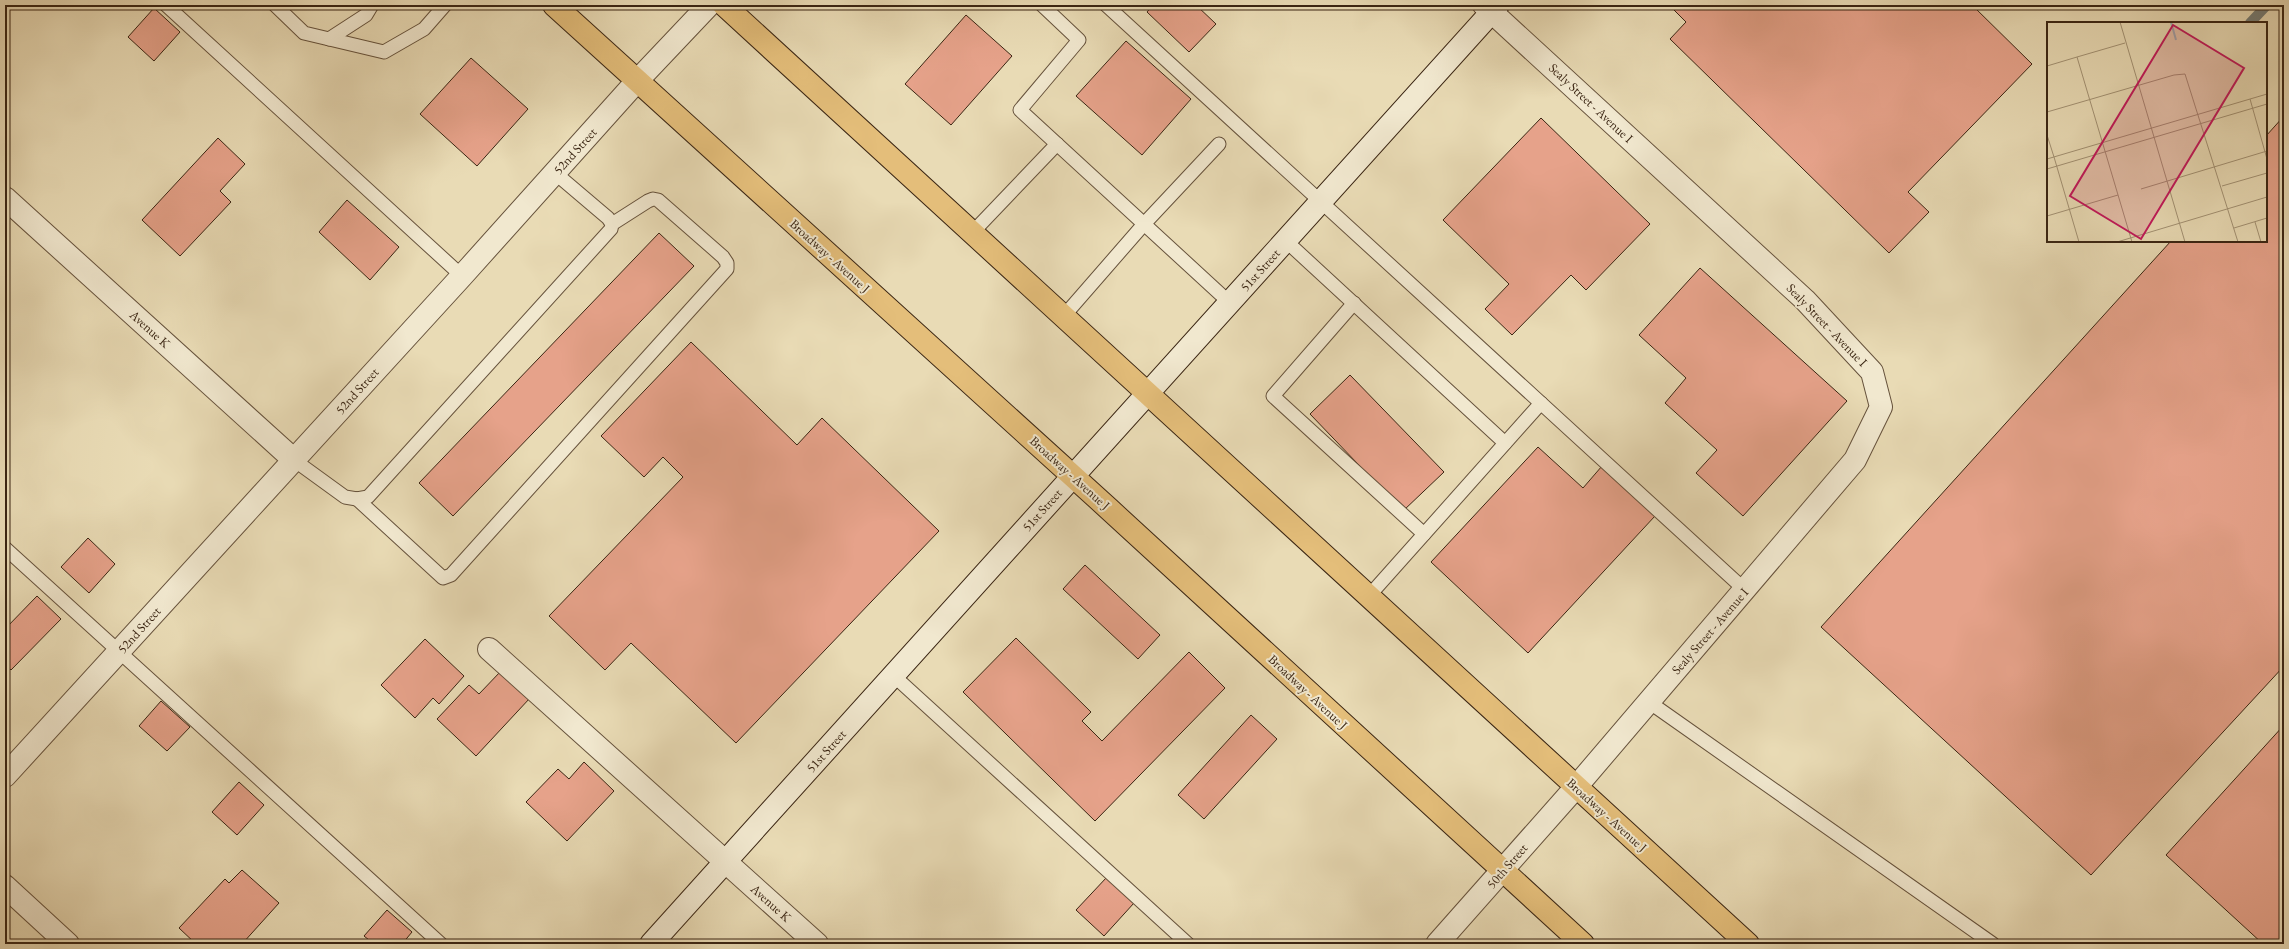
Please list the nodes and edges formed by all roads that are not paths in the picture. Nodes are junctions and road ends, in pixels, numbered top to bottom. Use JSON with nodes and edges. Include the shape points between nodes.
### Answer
{"nodes":[{"id":1,"x":166,"y":5,"type":"edge"},
{"id":2,"x":275,"y":5,"type":"edge"},
{"id":3,"x":372,"y":5,"type":"edge"},
{"id":4,"x":445,"y":5,"type":"edge"},
{"id":5,"x":554,"y":5,"type":"edge"},
{"id":6,"x":709,"y":5,"type":"edge"},
{"id":7,"x":724,"y":5,"type":"edge"},
{"id":8,"x":1042,"y":5,"type":"edge"},
{"id":9,"x":1106,"y":5,"type":"edge"},
{"id":10,"x":1491,"y":7,"type":"edge"},
{"id":11,"x":329,"y":39,"type":"junction"},
{"id":12,"x":637,"y":81,"type":"junction"},
{"id":13,"x":1056,"y":144,"type":"junction"},
{"id":14,"x":1219,"y":144,"type":"dead end"},
{"id":15,"x":555,"y":173,"type":"junction"},
{"id":16,"x":5,"y":198,"type":"edge"},
{"id":17,"x":1321,"y":202,"type":"junction"},
{"id":18,"x":612,"y":224,"type":"junction"},
{"id":19,"x":1144,"y":224,"type":"junction"},
{"id":20,"x":972,"y":233,"type":"junction"},
{"id":21,"x":1286,"y":241,"type":"junction"},
{"id":22,"x":462,"y":276,"type":"junction"},
{"id":23,"x":1230,"y":303,"type":"junction"},
{"id":24,"x":1354,"y":303,"type":"junction"},
{"id":25,"x":1063,"y":317,"type":"junction"},
{"id":26,"x":1147,"y":395,"type":"junction"},
{"id":27,"x":1541,"y":403,"type":"junction"},
{"id":28,"x":1505,"y":443,"type":"junction"},
{"id":29,"x":294,"y":460,"type":"junction"},
{"id":30,"x":1072,"y":476,"type":"junction"},
{"id":31,"x":357,"y":499,"type":"junction"},
{"id":32,"x":1424,"y":534,"type":"junction"},
{"id":33,"x":5,"y":548,"type":"edge"},
{"id":34,"x":1745,"y":590,"type":"junction"},
{"id":35,"x":1368,"y":597,"type":"junction"},
{"id":36,"x":489,"y":649,"type":"dead end"},
{"id":37,"x":118,"y":652,"type":"junction"},
{"id":38,"x":894,"y":676,"type":"junction"},
{"id":39,"x":1649,"y":702,"type":"junction"},
{"id":40,"x":5,"y":776,"type":"edge"},
{"id":41,"x":1576,"y":787,"type":"junction"},
{"id":42,"x":726,"y":861,"type":"junction"},
{"id":43,"x":1502,"y":870,"type":"junction"},
{"id":44,"x":5,"y":886,"type":"edge"},
{"id":45,"x":68,"y":944,"type":"edge"},
{"id":46,"x":440,"y":944,"type":"edge"},
{"id":47,"x":651,"y":944,"type":"edge"},
{"id":48,"x":817,"y":944,"type":"edge"},
{"id":49,"x":1188,"y":944,"type":"edge"},
{"id":50,"x":1437,"y":944,"type":"edge"},
{"id":51,"x":1583,"y":944,"type":"edge"},
{"id":52,"x":1748,"y":944,"type":"edge"},
{"id":53,"x":1993,"y":944,"type":"edge"}],
"edges":[{"from":1,"to":22,"type":"lane"},
{"from":2,"to":11,"type":"lane","via":[[304,33]]},
{"from":3,"to":11,"type":"lane","via":[[366,15]]},
{"from":4,"to":11,"type":"lane","via":[[424,29],[384,52]]},
{"from":5,"to":12,"type":"main road","name":"Broadway - Avenue J"},
{"from":6,"to":12,"type":"street","name":"52nd Street"},
{"from":7,"to":20,"type":"main road","name":"Broadway - Avenue J"},
{"from":8,"to":13,"type":"lane","via":[[1079,40],[1020,110]]},
{"from":9,"to":17,"type":"lane"},
{"from":10,"to":17,"type":"street","name":"51st Street"},
{"from":10,"to":34,"type":"street","name":"Sealy Street - Avenue I","via":[[1805,300],[1872,372],[1881,407],[1855,460]]},
{"from":12,"to":15,"type":"street","name":"52nd Street"},
{"from":12,"to":30,"type":"main road","name":"Broadway - Avenue J"},
{"from":13,"to":19,"type":"lane"},
{"from":13,"to":20,"type":"lane"},
{"from":14,"to":19,"type":"lane"},
{"from":15,"to":18,"type":"lane","via":[[602,212]]},
{"from":15,"to":22,"type":"street","name":"52nd Street"},
{"from":16,"to":29,"type":"street","name":"Avenue K"},
{"from":17,"to":21,"type":"street","name":"51st Street"},
{"from":17,"to":27,"type":"lane"},
{"from":18,"to":31,"type":"lane","via":[[611,229],[368,497]]},
{"from":18,"to":31,"type":"lane","via":[[648,201],[658,200],[723,257],[727,269],[451,575],[442,578]]},
{"from":19,"to":23,"type":"lane"},
{"from":19,"to":25,"type":"lane"},
{"from":20,"to":25,"type":"main road","name":"Broadway - Avenue J"},
{"from":21,"to":23,"type":"street","name":"51st Street"},
{"from":21,"to":24,"type":"lane"},
{"from":22,"to":29,"type":"street","name":"52nd Street"},
{"from":23,"to":26,"type":"street","name":"51st Street"},
{"from":24,"to":28,"type":"lane"},
{"from":24,"to":32,"type":"lane","via":[[1273,396]]},
{"from":25,"to":26,"type":"main road","name":"Broadway - Avenue J"},
{"from":26,"to":30,"type":"street","name":"51st Street"},
{"from":26,"to":35,"type":"main road","name":"Broadway - Avenue J"},
{"from":27,"to":28,"type":"lane"},
{"from":27,"to":34,"type":"lane"},
{"from":28,"to":32,"type":"lane"},
{"from":29,"to":31,"type":"lane","via":[[346,497]]},
{"from":29,"to":37,"type":"street","name":"52nd Street"},
{"from":30,"to":38,"type":"street","name":"51st Street"},
{"from":30,"to":43,"type":"main road","name":"Broadway - Avenue J"},
{"from":32,"to":35,"type":"lane"},
{"from":33,"to":37,"type":"lane"},
{"from":34,"to":39,"type":"street","name":"Sealy Street - Avenue I"},
{"from":35,"to":41,"type":"main road","name":"Broadway - Avenue J"},
{"from":36,"to":42,"type":"street","name":"Avenue K"},
{"from":37,"to":40,"type":"street","name":"52nd Street"},
{"from":37,"to":46,"type":"lane"},
{"from":38,"to":42,"type":"street","name":"51st Street"},
{"from":38,"to":49,"type":"lane"},
{"from":39,"to":41,"type":"street","name":"Sealy Street - Avenue I"},
{"from":39,"to":53,"type":"lane"},
{"from":41,"to":43,"type":"street","name":"50th Street"},
{"from":41,"to":52,"type":"main road","name":"Broadway - Avenue J"},
{"from":42,"to":47,"type":"street","name":"51st Street"},
{"from":42,"to":48,"type":"street","name":"Avenue K"},
{"from":43,"to":50,"type":"street","name":"50th Street"},
{"from":43,"to":51,"type":"main road","name":"Broadway - Avenue J"},
{"from":44,"to":45,"type":"street"}]}
